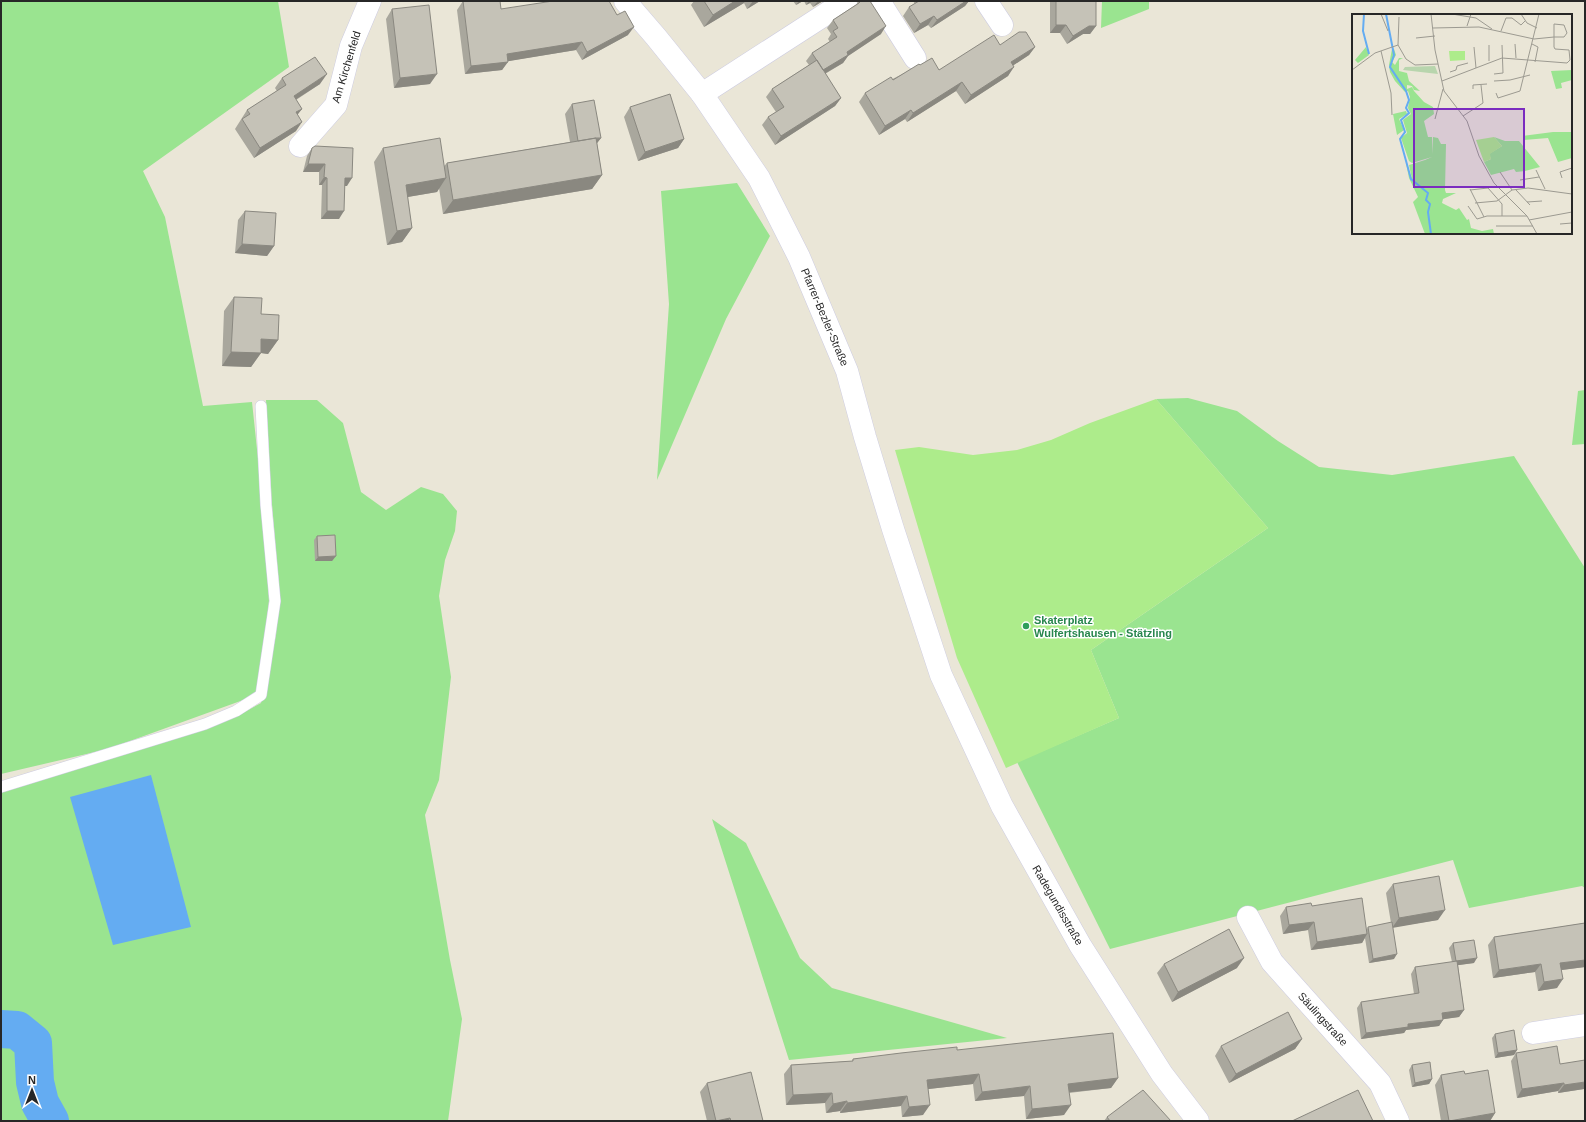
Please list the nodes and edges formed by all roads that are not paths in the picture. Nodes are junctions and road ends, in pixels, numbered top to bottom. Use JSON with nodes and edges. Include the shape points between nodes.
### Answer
{"nodes":[{"id":1,"x":370,"y":1,"type":"edge"},
{"id":2,"x":625,"y":1,"type":"edge"},
{"id":3,"x":846,"y":1,"type":"edge"},
{"id":4,"x":879,"y":1,"type":"edge"},
{"id":5,"x":986,"y":1,"type":"edge"},
{"id":6,"x":1002,"y":25,"type":"dead end"},
{"id":7,"x":915,"y":58,"type":"dead end"},
{"id":8,"x":702,"y":94,"type":"junction"},
{"id":9,"x":300,"y":146,"type":"dead end"},
{"id":10,"x":261,"y":406,"type":"dead end"},
{"id":11,"x":941,"y":675,"type":"joint"},
{"id":12,"x":1,"y":787,"type":"edge"},
{"id":13,"x":1248,"y":917,"type":"dead end"},
{"id":14,"x":1585,"y":1025,"type":"edge"},
{"id":15,"x":1533,"y":1033,"type":"dead end"},
{"id":16,"x":1198,"y":1121,"type":"edge"},
{"id":17,"x":1398,"y":1121,"type":"edge"}],
"edges":[{"from":1,"to":9,"type":"street","name":"Am Kirchenfeld","via":[[351,46],[336,105]]},
{"from":2,"to":8,"type":"street","name":"Pfarrer-Bezler-Straße"},
{"from":3,"to":8,"type":"street"},
{"from":4,"to":7,"type":"street"},
{"from":5,"to":6,"type":"street"},
{"from":8,"to":11,"type":"street","name":"Pfarrer-Bezler-Straße","via":[[758,178],[799,257],[847,371],[893,530]]},
{"from":10,"to":12,"type":"lane","via":[[266,505],[275,601],[261,695],[236,711],[206,724]]},
{"from":11,"to":16,"type":"street","name":"Radegundisstraße","via":[[1002,806],[1080,945],[1162,1074]]},
{"from":13,"to":17,"type":"street","name":"Säulingstraße","via":[[1272,962],[1380,1083]]},
{"from":14,"to":15,"type":"street"}]}
